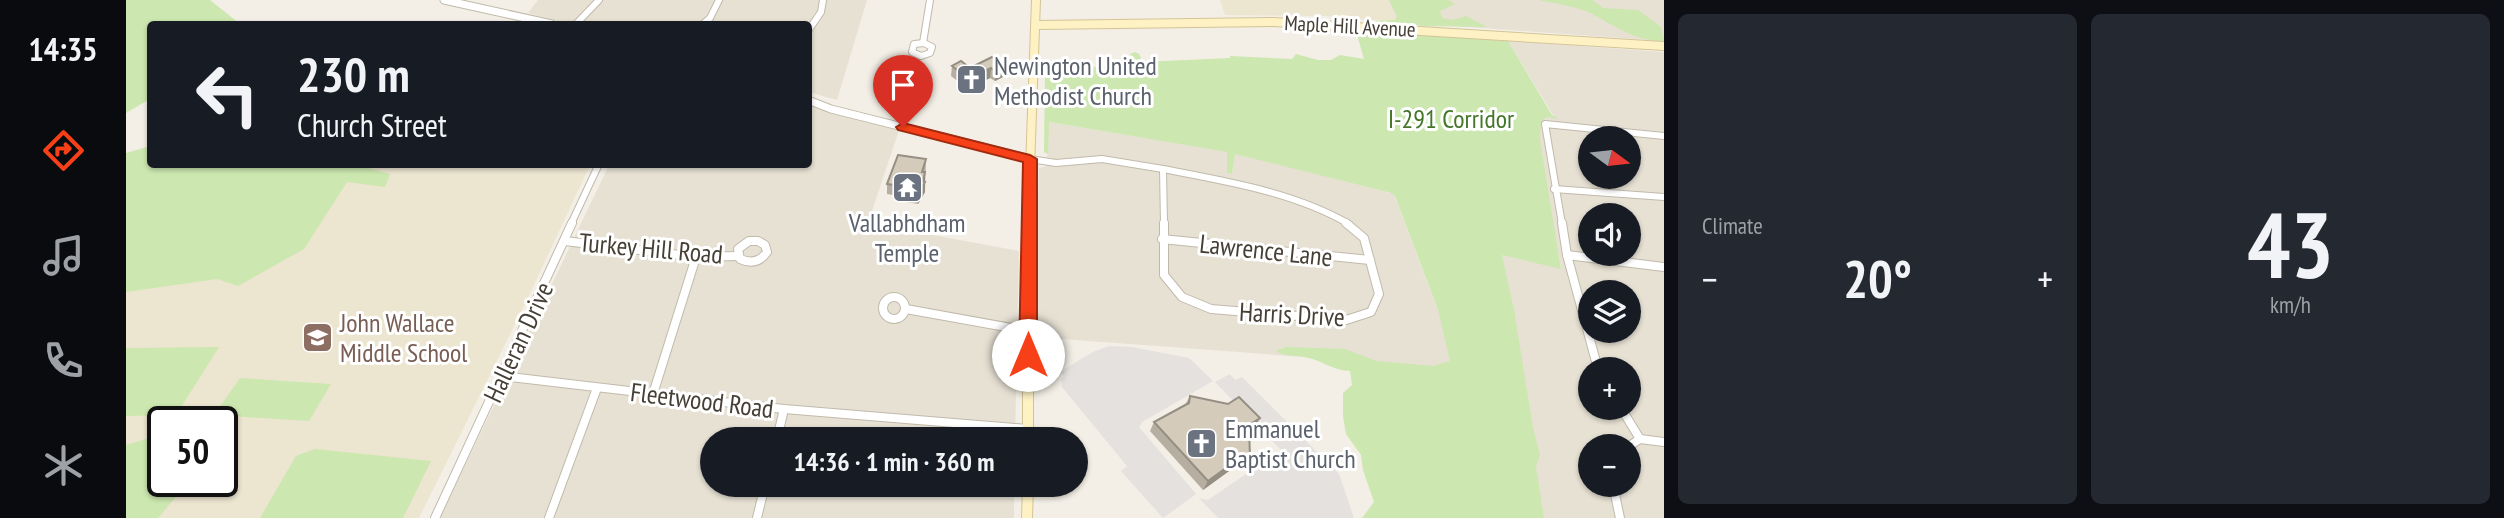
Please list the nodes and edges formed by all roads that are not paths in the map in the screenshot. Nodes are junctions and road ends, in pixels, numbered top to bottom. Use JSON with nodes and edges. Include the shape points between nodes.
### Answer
{"nodes":[{"id":1,"x":444,"y":0,"type":"edge"},
{"id":2,"x":599,"y":0,"type":"edge"},
{"id":3,"x":719,"y":0,"type":"edge"},
{"id":4,"x":823,"y":0,"type":"edge"},
{"id":5,"x":930,"y":0,"type":"edge"},
{"id":6,"x":1036,"y":0,"type":"edge"},
{"id":7,"x":538,"y":21,"type":"edge"},
{"id":8,"x":579,"y":21,"type":"edge"},
{"id":9,"x":706,"y":21,"type":"edge"},
{"id":10,"x":812,"y":25,"type":"edge"},
{"id":11,"x":1036,"y":25,"type":"junction"},
{"id":12,"x":923,"y":43,"type":"dead end"},
{"id":13,"x":1664,"y":46,"type":"edge"},
{"id":14,"x":812,"y":102,"type":"edge"},
{"id":15,"x":1664,"y":136,"type":"edge"},
{"id":16,"x":1030,"y":159,"type":"junction"},
{"id":17,"x":596,"y":168,"type":"edge"},
{"id":18,"x":1163,"y":169,"type":"junction"},
{"id":19,"x":1553,"y":189,"type":"junction"},
{"id":20,"x":1664,"y":197,"type":"edge"},
{"id":21,"x":1161,"y":239,"type":"junction"},
{"id":22,"x":565,"y":241,"type":"junction"},
{"id":23,"x":738,"y":256,"type":"dead end"},
{"id":24,"x":1567,"y":256,"type":"junction"},
{"id":25,"x":696,"y":257,"type":"junction"},
{"id":26,"x":1370,"y":260,"type":"junction"},
{"id":27,"x":1662,"y":269,"type":"edge"},
{"id":28,"x":906,"y":309,"type":"dead end"},
{"id":29,"x":1028,"y":331,"type":"junction"},
{"id":30,"x":1593,"y":357,"type":"edge"},
{"id":31,"x":502,"y":376,"type":"junction"},
{"id":32,"x":597,"y":388,"type":"junction"},
{"id":33,"x":653,"y":394,"type":"junction"},
{"id":34,"x":784,"y":410,"type":"junction"},
{"id":35,"x":779,"y":427,"type":"edge"},
{"id":36,"x":957,"y":427,"type":"edge"},
{"id":37,"x":1028,"y":427,"type":"edge"},
{"id":38,"x":1641,"y":439,"type":"edge"},
{"id":39,"x":1664,"y":443,"type":"edge"},
{"id":40,"x":762,"y":497,"type":"edge"},
{"id":41,"x":1028,"y":497,"type":"edge"},
{"id":42,"x":1616,"y":497,"type":"edge"},
{"id":43,"x":435,"y":518,"type":"edge"},
{"id":44,"x":549,"y":518,"type":"edge"},
{"id":45,"x":757,"y":518,"type":"edge"},
{"id":46,"x":1027,"y":518,"type":"edge"},
{"id":47,"x":1620,"y":518,"type":"edge"}],
"edges":[{"from":1,"to":7,"type":"street"},
{"from":2,"to":8,"type":"street"},
{"from":3,"to":9,"type":"street"},
{"from":4,"to":10,"type":"street"},
{"from":5,"to":12,"type":"street"},
{"from":6,"to":11,"type":"main road"},
{"from":11,"to":13,"type":"main road","name":"Maple Hill Avenue","via":[[1274,22]]},
{"from":11,"to":16,"type":"main road"},
{"from":14,"to":16,"type":"street"},
{"from":15,"to":19,"type":"street","via":[[1545,124]]},
{"from":16,"to":18,"type":"street","name":"Harris Drive","via":[[1056,163],[1102,159]]},
{"from":16,"to":29,"type":"main road"},
{"from":17,"to":22,"type":"street","name":"Halleran Drive"},
{"from":18,"to":21,"type":"street","name":"Harris Drive"},
{"from":18,"to":26,"type":"street","name":"Harris Drive","via":[[1231,182],[1328,212],[1364,238]]},
{"from":19,"to":20,"type":"street"},
{"from":19,"to":24,"type":"street"},
{"from":21,"to":26,"type":"street","name":"Lawrence Lane"},
{"from":21,"to":26,"type":"street","name":"Harris Drive","via":[[1164,275],[1182,297],[1212,309],[1346,320],[1371,312],[1379,294]]},
{"from":22,"to":25,"type":"street","name":"Turkey Hill Road"},
{"from":22,"to":31,"type":"street","name":"Halleran Drive"},
{"from":23,"to":25,"type":"street","name":"Turkey Hill Road"},
{"from":24,"to":27,"type":"street"},
{"from":24,"to":30,"type":"street"},
{"from":25,"to":33,"type":"street"},
{"from":28,"to":29,"type":"street"},
{"from":29,"to":37,"type":"main road"},
{"from":31,"to":32,"type":"street","name":"Fleetwood Road"},
{"from":31,"to":43,"type":"street","name":"Halleran Drive"},
{"from":32,"to":33,"type":"street","name":"Fleetwood Road"},
{"from":32,"to":44,"type":"street"},
{"from":33,"to":34,"type":"street","name":"Fleetwood Road"},
{"from":34,"to":35,"type":"street"},
{"from":34,"to":36,"type":"street","name":"Fleetwood Road"},
{"from":38,"to":39,"type":"street"},
{"from":40,"to":45,"type":"street"},
{"from":41,"to":46,"type":"main road"},
{"from":42,"to":47,"type":"street"}]}
